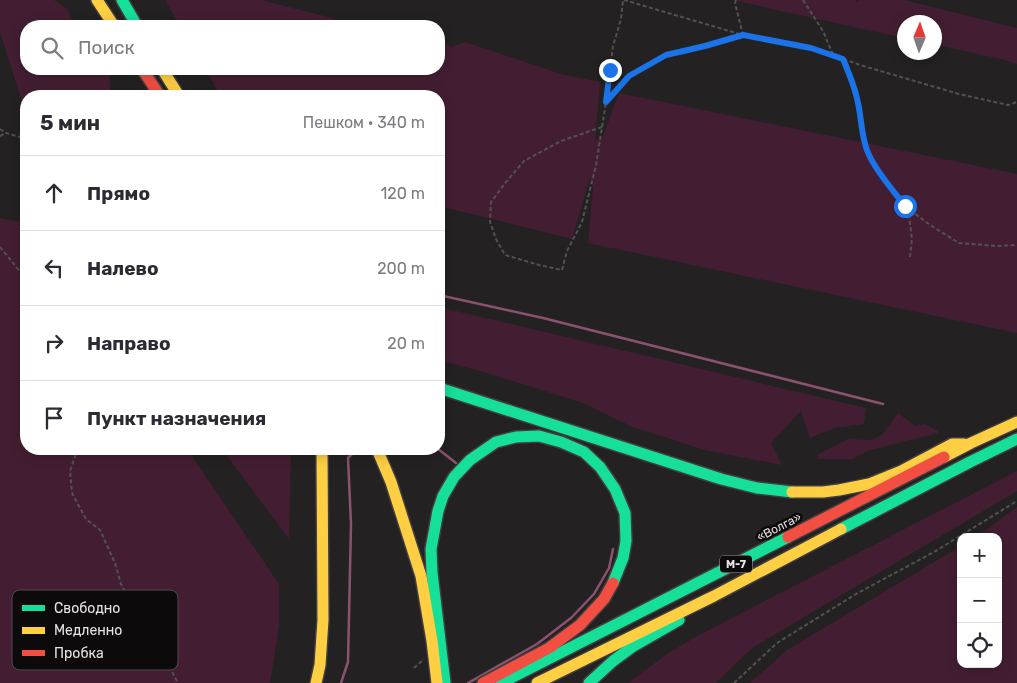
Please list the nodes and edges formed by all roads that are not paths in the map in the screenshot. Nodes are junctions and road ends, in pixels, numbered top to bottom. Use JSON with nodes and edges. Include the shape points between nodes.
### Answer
{"nodes":[{"id":1,"x":97,"y":0,"type":"edge"},
{"id":2,"x":122,"y":0,"type":"edge"},
{"id":3,"x":110,"y":20,"type":"edge"},
{"id":4,"x":134,"y":20,"type":"edge"},
{"id":5,"x":146,"y":75,"type":"edge"},
{"id":6,"x":166,"y":75,"type":"edge"},
{"id":7,"x":156,"y":90,"type":"edge"},
{"id":8,"x":174,"y":90,"type":"edge"},
{"id":9,"x":445,"y":390,"type":"edge"},
{"id":10,"x":1017,"y":422,"type":"edge"},
{"id":11,"x":1017,"y":439,"type":"edge"},
{"id":12,"x":971,"y":444,"type":"junction"},
{"id":13,"x":322,"y":455,"type":"edge"},
{"id":14,"x":380,"y":455,"type":"edge"},
{"id":15,"x":714,"y":596,"type":"junction"},
{"id":16,"x":440,"y":666,"type":"junction"},
{"id":17,"x":316,"y":683,"type":"edge"},
{"id":18,"x":437,"y":683,"type":"edge"},
{"id":19,"x":445,"y":683,"type":"edge"},
{"id":20,"x":483,"y":683,"type":"edge"},
{"id":21,"x":501,"y":683,"type":"edge"},
{"id":22,"x":537,"y":683,"type":"edge"},
{"id":23,"x":589,"y":683,"type":"edge"}],
"edges":[{"from":1,"to":3,"type":"main road"},
{"from":2,"to":4,"type":"main road"},
{"from":5,"to":7,"type":"main road"},
{"from":6,"to":8,"type":"main road"},
{"from":9,"to":12,"type":"main road","via":[[721,479],[789,492],[813,493],[864,485],[883,479],[952,444]]},
{"from":10,"to":12,"type":"main road","name":"«Волга»","number":"М-7"},
{"from":11,"to":15,"type":"main road","number":"М-7"},
{"from":12,"to":21,"type":"main road","name":"«Волга»","number":"М-7"},
{"from":13,"to":17,"type":"main road","via":[[323,620]]},
{"from":14,"to":16,"type":"main road","via":[[421,576]]},
{"from":15,"to":22,"type":"main road","number":"М-7"},
{"from":15,"to":23,"type":"main road","via":[[632,647]]},
{"from":16,"to":18,"type":"main road"},
{"from":16,"to":19,"type":"main road"},
{"from":16,"to":20,"type":"main road","via":[[430,550],[438,511],[454,477],[470,460],[496,442],[539,436],[562,442],[584,452],[600,466],[615,489],[625,513],[623,558],[604,599],[580,625],[549,648]]}]}
